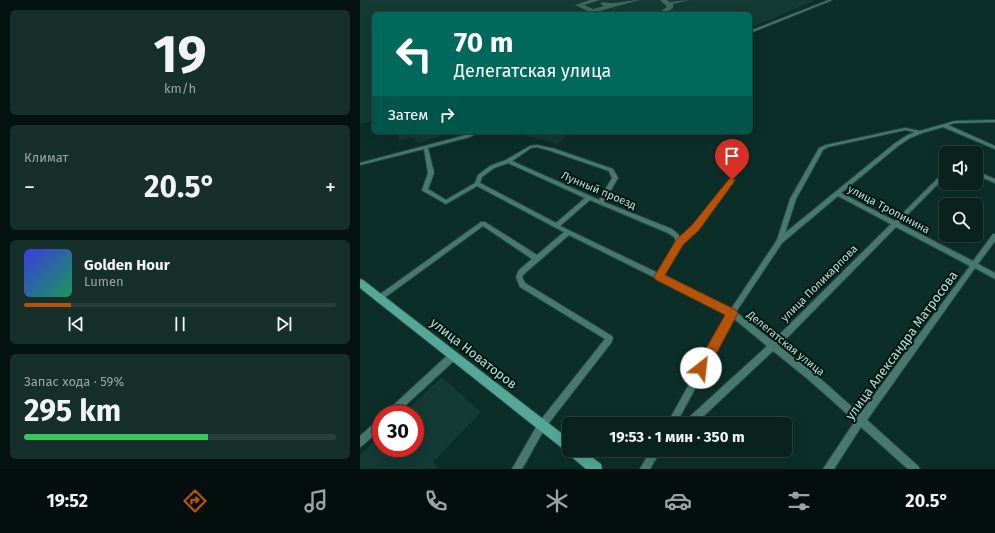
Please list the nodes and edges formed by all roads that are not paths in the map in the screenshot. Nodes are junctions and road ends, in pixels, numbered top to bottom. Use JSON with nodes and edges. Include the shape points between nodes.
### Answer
{"nodes":[{"id":1,"x":831,"y":0,"type":"edge"},
{"id":2,"x":752,"y":31,"type":"edge"},
{"id":3,"x":995,"y":121,"type":"edge"},
{"id":4,"x":943,"y":125,"type":"junction"},
{"id":5,"x":920,"y":132,"type":"junction"},
{"id":6,"x":472,"y":134,"type":"edge"},
{"id":7,"x":426,"y":147,"type":"junction"},
{"id":8,"x":995,"y":148,"type":"edge"},
{"id":9,"x":508,"y":161,"type":"junction"},
{"id":10,"x":360,"y":164,"type":"edge"},
{"id":11,"x":983,"y":176,"type":"edge"},
{"id":12,"x":732,"y":180,"type":"dead end"},
{"id":13,"x":939,"y":180,"type":"edge"},
{"id":14,"x":995,"y":181,"type":"edge"},
{"id":15,"x":477,"y":184,"type":"junction"},
{"id":16,"x":837,"y":193,"type":"junction"},
{"id":17,"x":589,"y":198,"type":"junction"},
{"id":18,"x":600,"y":202,"type":"junction"},
{"id":19,"x":895,"y":225,"type":"junction"},
{"id":20,"x":556,"y":226,"type":"junction"},
{"id":21,"x":568,"y":232,"type":"junction"},
{"id":22,"x":995,"y":236,"type":"edge"},
{"id":23,"x":780,"y":241,"type":"junction"},
{"id":24,"x":679,"y":242,"type":"junction"},
{"id":25,"x":536,"y":258,"type":"junction"},
{"id":26,"x":974,"y":265,"type":"junction"},
{"id":27,"x":995,"y":276,"type":"edge"},
{"id":28,"x":659,"y":277,"type":"junction"},
{"id":29,"x":360,"y":283,"type":"edge"},
{"id":30,"x":378,"y":299,"type":"junction"},
{"id":31,"x":732,"y":313,"type":"junction"},
{"id":32,"x":773,"y":346,"type":"junction"},
{"id":33,"x":452,"y":356,"type":"junction"},
{"id":34,"x":400,"y":405,"type":"edge"},
{"id":35,"x":674,"y":417,"type":"edge"},
{"id":36,"x":696,"y":417,"type":"edge"},
{"id":37,"x":861,"y":420,"type":"junction"},
{"id":38,"x":542,"y":425,"type":"junction"},
{"id":39,"x":372,"y":431,"type":"edge"},
{"id":40,"x":562,"y":441,"type":"edge"},
{"id":41,"x":360,"y":442,"type":"edge"},
{"id":42,"x":581,"y":457,"type":"edge"},
{"id":43,"x":652,"y":457,"type":"edge"},
{"id":44,"x":517,"y":469,"type":"edge"},
{"id":45,"x":596,"y":469,"type":"edge"},
{"id":46,"x":645,"y":469,"type":"edge"},
{"id":47,"x":828,"y":469,"type":"edge"},
{"id":48,"x":915,"y":469,"type":"edge"}],
"edges":[{"from":1,"to":2,"type":"street"},
{"from":3,"to":4,"type":"street","via":[[955,122]]},
{"from":4,"to":5,"type":"street"},
{"from":4,"to":8,"type":"street"},
{"from":5,"to":16,"type":"street","via":[[896,145]]},
{"from":5,"to":23,"type":"street","via":[[905,129],[823,147],[793,199]]},
{"from":6,"to":7,"type":"street"},
{"from":7,"to":10,"type":"street"},
{"from":7,"to":15,"type":"street","via":[[431,173],[425,187],[427,192],[446,202]]},
{"from":9,"to":15,"type":"street","via":[[492,167],[480,176]]},
{"from":9,"to":17,"type":"street","name":"Лунный проезд"},
{"from":9,"to":18,"type":"street","via":[[530,147],[538,146],[611,170],[615,178]]},
{"from":11,"to":14,"type":"street"},
{"from":12,"to":24,"type":"street","via":[[695,227]]},
{"from":13,"to":19,"type":"street","name":"улица Поликарпова"},
{"from":15,"to":20,"type":"street","name":"Делегатская улица"},
{"from":16,"to":19,"type":"street","name":"улица Тропинина"},
{"from":16,"to":23,"type":"street"},
{"from":17,"to":18,"type":"street","name":"Лунный проезд"},
{"from":17,"to":20,"type":"street"},
{"from":18,"to":24,"type":"street","name":"Лунный проезд","via":[[670,231]]},
{"from":19,"to":26,"type":"street","name":"улица Тропинина"},
{"from":19,"to":32,"type":"street","name":"улица Поликарпова"},
{"from":20,"to":21,"type":"street","name":"Делегатская улица"},
{"from":21,"to":25,"type":"street"},
{"from":21,"to":28,"type":"street","name":"Делегатская улица"},
{"from":22,"to":26,"type":"street","name":"улица Александра Матросова"},
{"from":23,"to":31,"type":"street"},
{"from":24,"to":28,"type":"street"},
{"from":25,"to":30,"type":"street","via":[[483,223]]},
{"from":25,"to":38,"type":"street","via":[[518,277],[522,285],[609,338]]},
{"from":26,"to":27,"type":"street","name":"улица Тропинина"},
{"from":26,"to":37,"type":"street","name":"улица Александра Матросова"},
{"from":28,"to":31,"type":"street","name":"Делегатская улица"},
{"from":29,"to":30,"type":"main road","name":"улица Новаторов"},
{"from":30,"to":33,"type":"main road","name":"улица Новаторов"},
{"from":31,"to":32,"type":"street","name":"Делегатская улица"},
{"from":31,"to":35,"type":"street"},
{"from":32,"to":36,"type":"street","name":"улица Поликарпова"},
{"from":32,"to":37,"type":"street","name":"Делегатская улица"},
{"from":33,"to":34,"type":"street"},
{"from":33,"to":38,"type":"main road","name":"улица Новаторов"},
{"from":37,"to":47,"type":"street","name":"улица Александра Матросова"},
{"from":37,"to":48,"type":"street","name":"Делегатская улица"},
{"from":38,"to":40,"type":"main road","name":"улица Новаторов"},
{"from":38,"to":44,"type":"street"},
{"from":39,"to":41,"type":"street"},
{"from":42,"to":45,"type":"main road"},
{"from":43,"to":46,"type":"street"}]}
